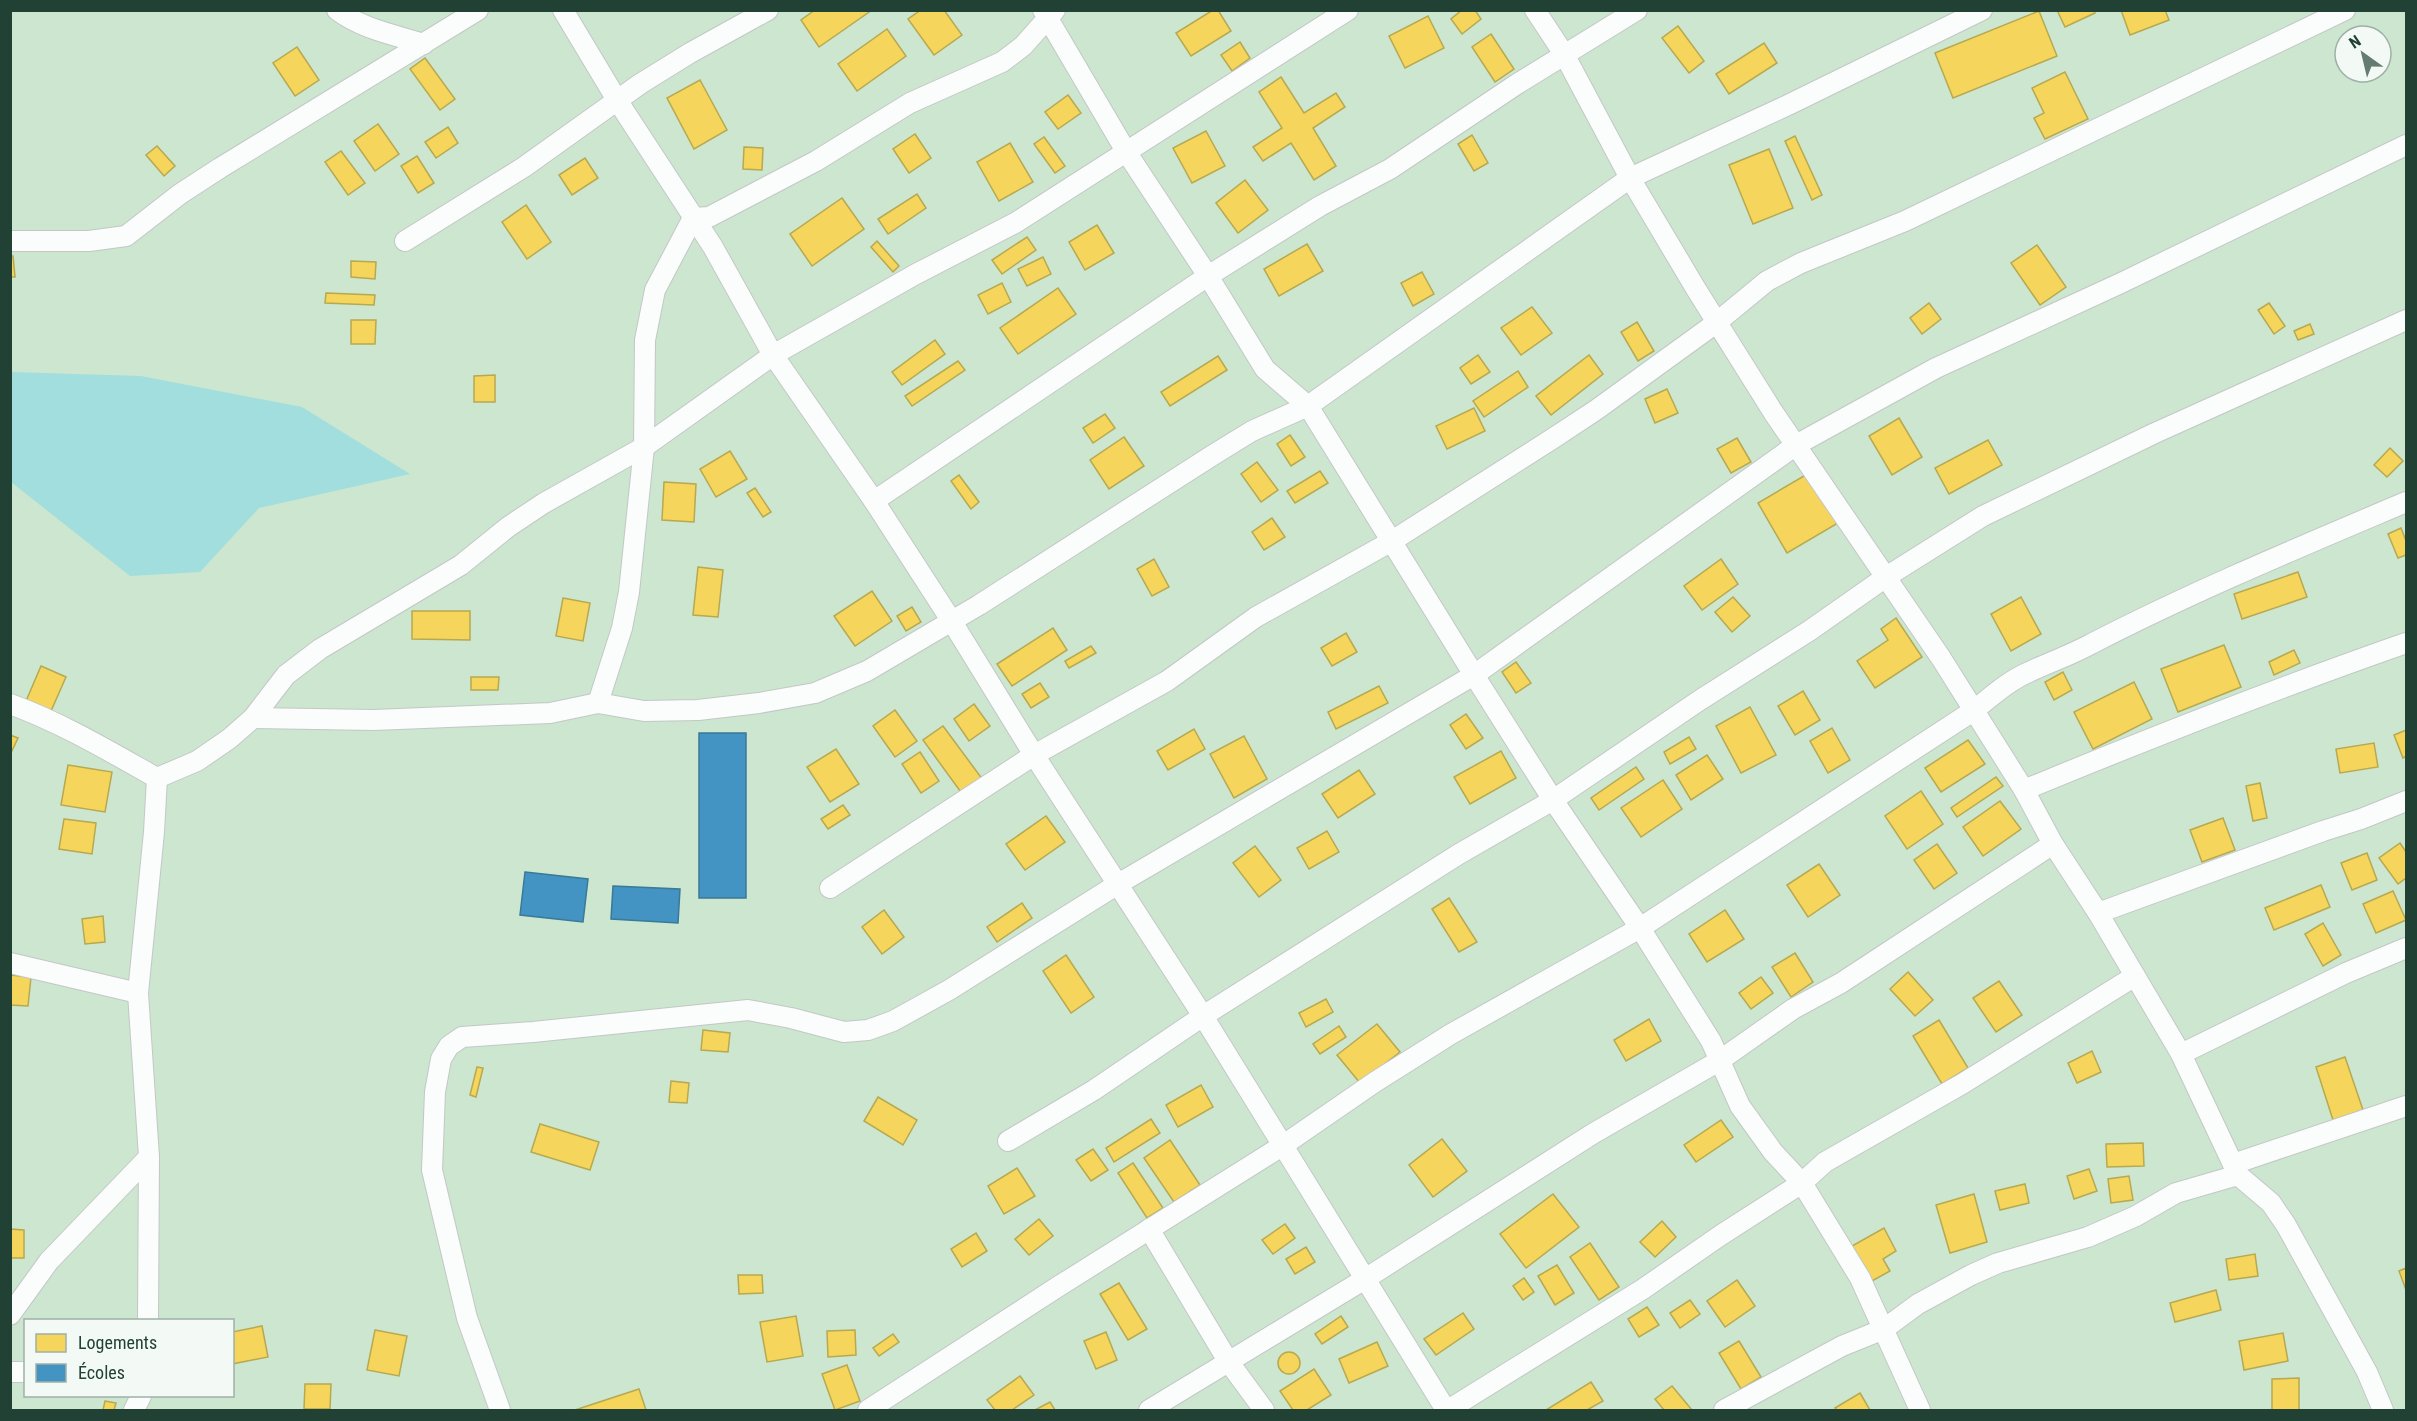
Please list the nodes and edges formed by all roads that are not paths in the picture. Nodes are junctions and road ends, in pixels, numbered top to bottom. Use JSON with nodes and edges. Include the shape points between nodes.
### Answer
{"nodes":[{"id":1,"x":337,"y":10,"type":"edge"},
{"id":2,"x":478,"y":10,"type":"edge"},
{"id":3,"x":563,"y":10,"type":"edge"},
{"id":4,"x":768,"y":10,"type":"edge"},
{"id":5,"x":1348,"y":10,"type":"edge"},
{"id":6,"x":1535,"y":10,"type":"edge"},
{"id":7,"x":1637,"y":10,"type":"edge"},
{"id":8,"x":1982,"y":10,"type":"edge"},
{"id":9,"x":2345,"y":10,"type":"edge"},
{"id":10,"x":1049,"y":13,"type":"edge"},
{"id":11,"x":424,"y":44,"type":"junction"},
{"id":12,"x":1564,"y":54,"type":"junction"},
{"id":13,"x":617,"y":100,"type":"junction"},
{"id":14,"x":2406,"y":145,"type":"edge"},
{"id":15,"x":1127,"y":153,"type":"junction"},
{"id":16,"x":1630,"y":178,"type":"junction"},
{"id":17,"x":693,"y":218,"type":"junction"},
{"id":18,"x":10,"y":241,"type":"edge"},
{"id":19,"x":405,"y":241,"type":"dead end"},
{"id":20,"x":1208,"y":276,"type":"junction"},
{"id":21,"x":2406,"y":320,"type":"edge"},
{"id":22,"x":1716,"y":323,"type":"junction"},
{"id":23,"x":773,"y":355,"type":"junction"},
{"id":24,"x":1308,"y":406,"type":"junction"},
{"id":25,"x":1796,"y":445,"type":"junction"},
{"id":26,"x":644,"y":447,"type":"junction"},
{"id":27,"x":874,"y":501,"type":"junction"},
{"id":28,"x":2406,"y":502,"type":"edge"},
{"id":29,"x":1392,"y":542,"type":"junction"},
{"id":30,"x":1886,"y":577,"type":"junction"},
{"id":31,"x":951,"y":620,"type":"junction"},
{"id":32,"x":2406,"y":643,"type":"edge"},
{"id":33,"x":1474,"y":675,"type":"junction"},
{"id":34,"x":598,"y":703,"type":"junction"},
{"id":35,"x":10,"y":704,"type":"edge"},
{"id":36,"x":1973,"y":711,"type":"junction"},
{"id":37,"x":253,"y":718,"type":"junction"},
{"id":38,"x":1034,"y":755,"type":"junction"},
{"id":39,"x":156,"y":778,"type":"junction"},
{"id":40,"x":2024,"y":790,"type":"junction"},
{"id":41,"x":1553,"y":800,"type":"junction"},
{"id":42,"x":2406,"y":801,"type":"edge"},
{"id":43,"x":2053,"y":844,"type":"junction"},
{"id":44,"x":1118,"y":884,"type":"junction"},
{"id":45,"x":830,"y":888,"type":"dead end"},
{"id":46,"x":2098,"y":913,"type":"junction"},
{"id":47,"x":1640,"y":928,"type":"junction"},
{"id":48,"x":2406,"y":948,"type":"edge"},
{"id":49,"x":10,"y":963,"type":"edge"},
{"id":50,"x":2135,"y":976,"type":"junction"},
{"id":51,"x":138,"y":993,"type":"junction"},
{"id":52,"x":1203,"y":1016,"type":"junction"},
{"id":53,"x":2181,"y":1054,"type":"junction"},
{"id":54,"x":1719,"y":1061,"type":"junction"},
{"id":55,"x":2406,"y":1106,"type":"edge"},
{"id":56,"x":1008,"y":1141,"type":"dead end"},
{"id":57,"x":1282,"y":1146,"type":"junction"},
{"id":58,"x":149,"y":1157,"type":"junction"},
{"id":59,"x":2235,"y":1169,"type":"junction"},
{"id":60,"x":1802,"y":1184,"type":"junction"},
{"id":61,"x":1149,"y":1229,"type":"junction"},
{"id":62,"x":1365,"y":1279,"type":"junction"},
{"id":63,"x":10,"y":1315,"type":"edge"},
{"id":64,"x":148,"y":1319,"type":"edge"},
{"id":65,"x":1884,"y":1329,"type":"junction"},
{"id":66,"x":1228,"y":1361,"type":"junction"},
{"id":67,"x":500,"y":1410,"type":"edge"},
{"id":68,"x":868,"y":1410,"type":"edge"},
{"id":69,"x":1149,"y":1410,"type":"edge"},
{"id":70,"x":1264,"y":1410,"type":"edge"},
{"id":71,"x":1447,"y":1410,"type":"edge"},
{"id":72,"x":1724,"y":1410,"type":"edge"},
{"id":73,"x":1920,"y":1410,"type":"edge"},
{"id":74,"x":2383,"y":1410,"type":"edge"}],
"edges":[{"from":1,"to":11,"type":"street","via":[[369,27]]},
{"from":2,"to":11,"type":"street"},
{"from":3,"to":13,"type":"street"},
{"from":4,"to":13,"type":"street"},
{"from":5,"to":15,"type":"street"},
{"from":6,"to":12,"type":"street"},
{"from":7,"to":12,"type":"street"},
{"from":8,"to":16,"type":"street"},
{"from":9,"to":22,"type":"street","via":[[1905,221],[1801,263],[1767,281]]},
{"from":10,"to":15,"type":"street"},
{"from":10,"to":17,"type":"street","via":[[1023,46],[1002,62],[910,103],[816,161],[709,217]]},
{"from":11,"to":18,"type":"street","via":[[180,194],[126,236],[89,241]]},
{"from":12,"to":16,"type":"street"},
{"from":12,"to":20,"type":"street","via":[[1390,169],[1320,206]]},
{"from":13,"to":17,"type":"street"},
{"from":13,"to":19,"type":"street","via":[[524,167]]},
{"from":14,"to":25,"type":"street","via":[[1936,368]]},
{"from":15,"to":20,"type":"street"},
{"from":15,"to":23,"type":"street","via":[[988,238]]},
{"from":16,"to":22,"type":"street"},
{"from":16,"to":24,"type":"street"},
{"from":17,"to":23,"type":"street"},
{"from":17,"to":26,"type":"street","via":[[655,290],[645,340]]},
{"from":20,"to":24,"type":"street","via":[[1265,369]]},
{"from":20,"to":27,"type":"street"},
{"from":21,"to":30,"type":"street","via":[[2062,476],[1983,516]]},
{"from":22,"to":25,"type":"street"},
{"from":22,"to":29,"type":"street","via":[[1596,410]]},
{"from":23,"to":26,"type":"street"},
{"from":23,"to":27,"type":"street"},
{"from":24,"to":29,"type":"street"},
{"from":24,"to":31,"type":"street","via":[[1213,454]]},
{"from":25,"to":30,"type":"street"},
{"from":25,"to":33,"type":"street"},
{"from":26,"to":34,"type":"street","via":[[630,592]]},
{"from":26,"to":37,"type":"street","via":[[544,503],[461,565],[320,649],[286,675]]},
{"from":27,"to":31,"type":"street"},
{"from":28,"to":36,"type":"street","via":[[2242,571],[2057,662],[2028,672]]},
{"from":29,"to":33,"type":"street"},
{"from":29,"to":38,"type":"street","via":[[1256,617],[1167,681]]},
{"from":30,"to":36,"type":"street"},
{"from":30,"to":41,"type":"street"},
{"from":31,"to":34,"type":"street","via":[[867,671],[815,693],[698,710],[644,711]]},
{"from":31,"to":38,"type":"street"},
{"from":32,"to":40,"type":"street","via":[[2200,718]]},
{"from":33,"to":41,"type":"street"},
{"from":33,"to":44,"type":"street"},
{"from":34,"to":37,"type":"street","via":[[550,713],[374,720]]},
{"from":35,"to":39,"type":"street","via":[[116,754]]},
{"from":36,"to":40,"type":"street"},
{"from":36,"to":47,"type":"street"},
{"from":37,"to":39,"type":"street","via":[[197,761]]},
{"from":38,"to":44,"type":"street"},
{"from":38,"to":45,"type":"street"},
{"from":39,"to":51,"type":"street"},
{"from":40,"to":43,"type":"street"},
{"from":41,"to":47,"type":"street"},
{"from":41,"to":52,"type":"street","via":[[1459,854]]},
{"from":42,"to":46,"type":"street"},
{"from":43,"to":46,"type":"street"},
{"from":43,"to":54,"type":"street","via":[[1841,983],[1793,1009]]},
{"from":44,"to":52,"type":"street"},
{"from":44,"to":67,"type":"street","via":[[949,990],[868,1030],[844,1032],[748,1010],[481,1034],[462,1037],[449,1046],[441,1059],[435,1092],[432,1170],[467,1318]]},
{"from":46,"to":50,"type":"street"},
{"from":47,"to":54,"type":"street","via":[[1711,1041]]},
{"from":47,"to":57,"type":"street","via":[[1451,1034]]},
{"from":48,"to":53,"type":"street"},
{"from":49,"to":51,"type":"street"},
{"from":50,"to":53,"type":"street"},
{"from":50,"to":60,"type":"street","via":[[1962,1084],[1825,1162]]},
{"from":51,"to":58,"type":"street"},
{"from":52,"to":56,"type":"street","via":[[1094,1090]]},
{"from":52,"to":57,"type":"street"},
{"from":53,"to":59,"type":"street"},
{"from":54,"to":60,"type":"street","via":[[1740,1106]]},
{"from":54,"to":62,"type":"street","via":[[1594,1133]]},
{"from":55,"to":59,"type":"street"},
{"from":57,"to":61,"type":"street"},
{"from":57,"to":62,"type":"street"},
{"from":58,"to":63,"type":"street","via":[[49,1261]]},
{"from":58,"to":64,"type":"street"},
{"from":59,"to":65,"type":"street","via":[[2176,1192],[2136,1216],[2088,1237],[1998,1263],[1918,1304]]},
{"from":59,"to":74,"type":"street","via":[[2271,1203],[2286,1225],[2367,1372]]},
{"from":60,"to":65,"type":"street","via":[[1846,1254]]},
{"from":60,"to":71,"type":"street","via":[[1643,1289]]},
{"from":61,"to":66,"type":"street"},
{"from":61,"to":68,"type":"street"},
{"from":62,"to":66,"type":"street"},
{"from":62,"to":71,"type":"street"},
{"from":65,"to":72,"type":"street","via":[[1842,1346]]},
{"from":65,"to":73,"type":"street"},
{"from":66,"to":69,"type":"street"},
{"from":66,"to":70,"type":"street"}]}
